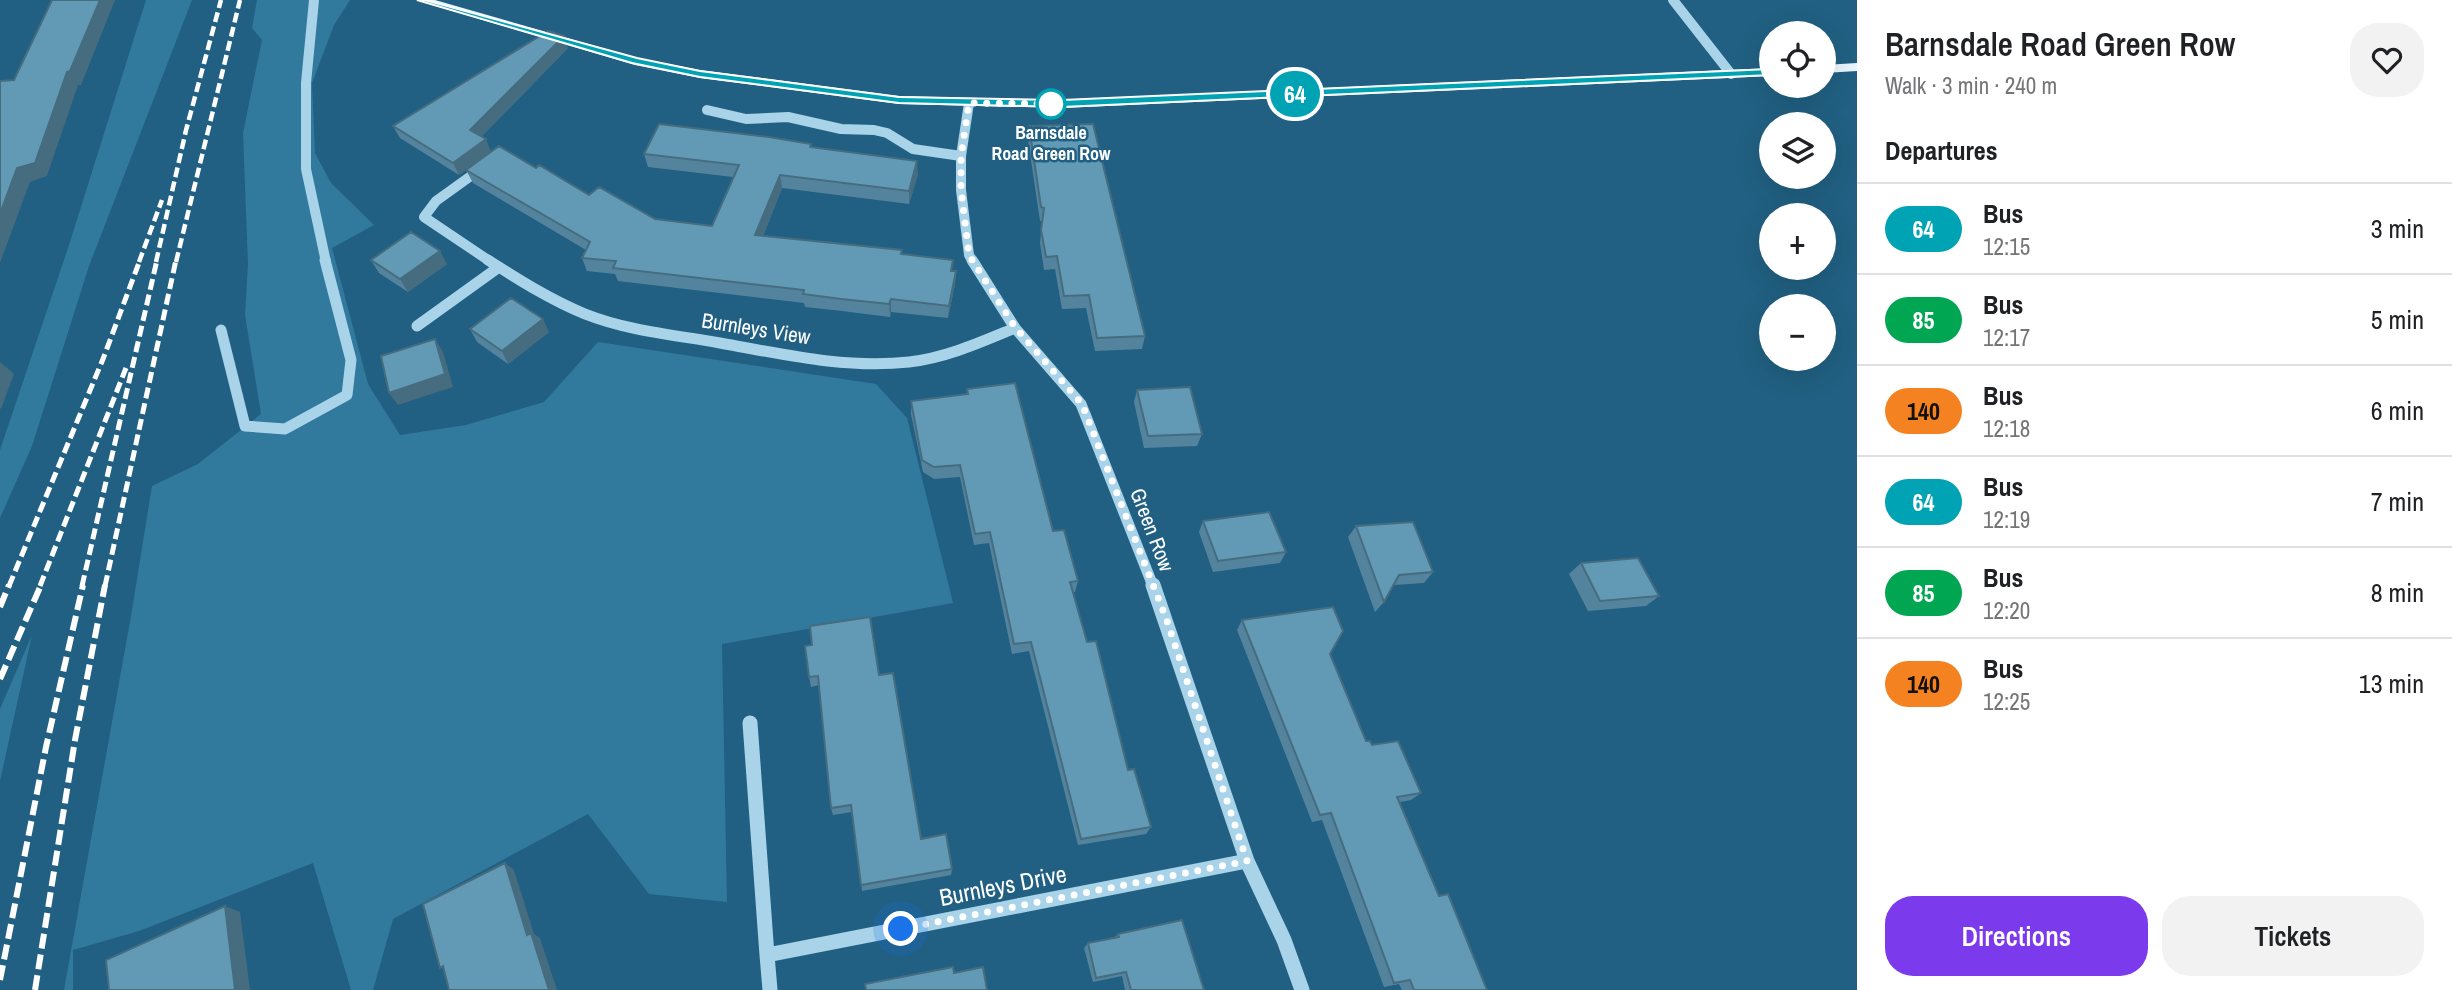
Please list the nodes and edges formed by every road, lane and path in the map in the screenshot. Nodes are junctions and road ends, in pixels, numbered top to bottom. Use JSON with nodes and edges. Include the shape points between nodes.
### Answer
{"nodes":[{"id":1,"x":314,"y":0,"type":"edge"},
{"id":2,"x":422,"y":0,"type":"edge"},
{"id":3,"x":1673,"y":0,"type":"edge"},
{"id":4,"x":1857,"y":67,"type":"edge"},
{"id":5,"x":1836,"y":68,"type":"edge"},
{"id":6,"x":1759,"y":73,"type":"edge"},
{"id":7,"x":1731,"y":74,"type":"junction"},
{"id":8,"x":969,"y":103,"type":"junction"},
{"id":9,"x":707,"y":110,"type":"dead end"},
{"id":10,"x":961,"y":156,"type":"junction"},
{"id":11,"x":491,"y":161,"type":"edge"},
{"id":12,"x":424,"y":217,"type":"joint"},
{"id":13,"x":499,"y":267,"type":"junction"},
{"id":14,"x":417,"y":326,"type":"dead end"},
{"id":15,"x":1015,"y":327,"type":"junction"},
{"id":16,"x":221,"y":330,"type":"dead end"},
{"id":17,"x":750,"y":723,"type":"dead end"},
{"id":18,"x":1247,"y":861,"type":"junction"},
{"id":19,"x":767,"y":956,"type":"junction"},
{"id":20,"x":770,"y":990,"type":"edge"},
{"id":21,"x":1303,"y":990,"type":"edge"}],
"edges":[{"from":1,"to":16,"type":"street","via":[[306,83],[306,169],[351,360],[347,396],[285,429],[245,426]]},
{"from":2,"to":8,"type":"main road","via":[[635,61],[700,74],[844,95]]},
{"from":3,"to":7,"type":"street"},
{"from":4,"to":5,"type":"main road"},
{"from":6,"to":7,"type":"main road"},
{"from":7,"to":8,"type":"main road","via":[[1200,99]]},
{"from":8,"to":10,"type":"street","name":"Green Row"},
{"from":9,"to":10,"type":"street","via":[[746,119],[788,117],[841,129],[874,130],[913,149]]},
{"from":10,"to":15,"type":"street","name":"Green Row","via":[[969,255]]},
{"from":11,"to":12,"type":"street","via":[[436,201]]},
{"from":12,"to":13,"type":"street","name":"Burnleys View"},
{"from":13,"to":14,"type":"street"},
{"from":13,"to":15,"type":"street","name":"Burnleys View","via":[[568,307],[610,323],[859,364],[935,358]]},
{"from":15,"to":18,"type":"street","name":"Green Row","via":[[1082,404],[1166,618]]},
{"from":17,"to":19,"type":"street"},
{"from":18,"to":19,"type":"street","name":"Burnleys Drive"},
{"from":18,"to":21,"type":"street","name":"Green Row"},
{"from":19,"to":20,"type":"street"}]}
